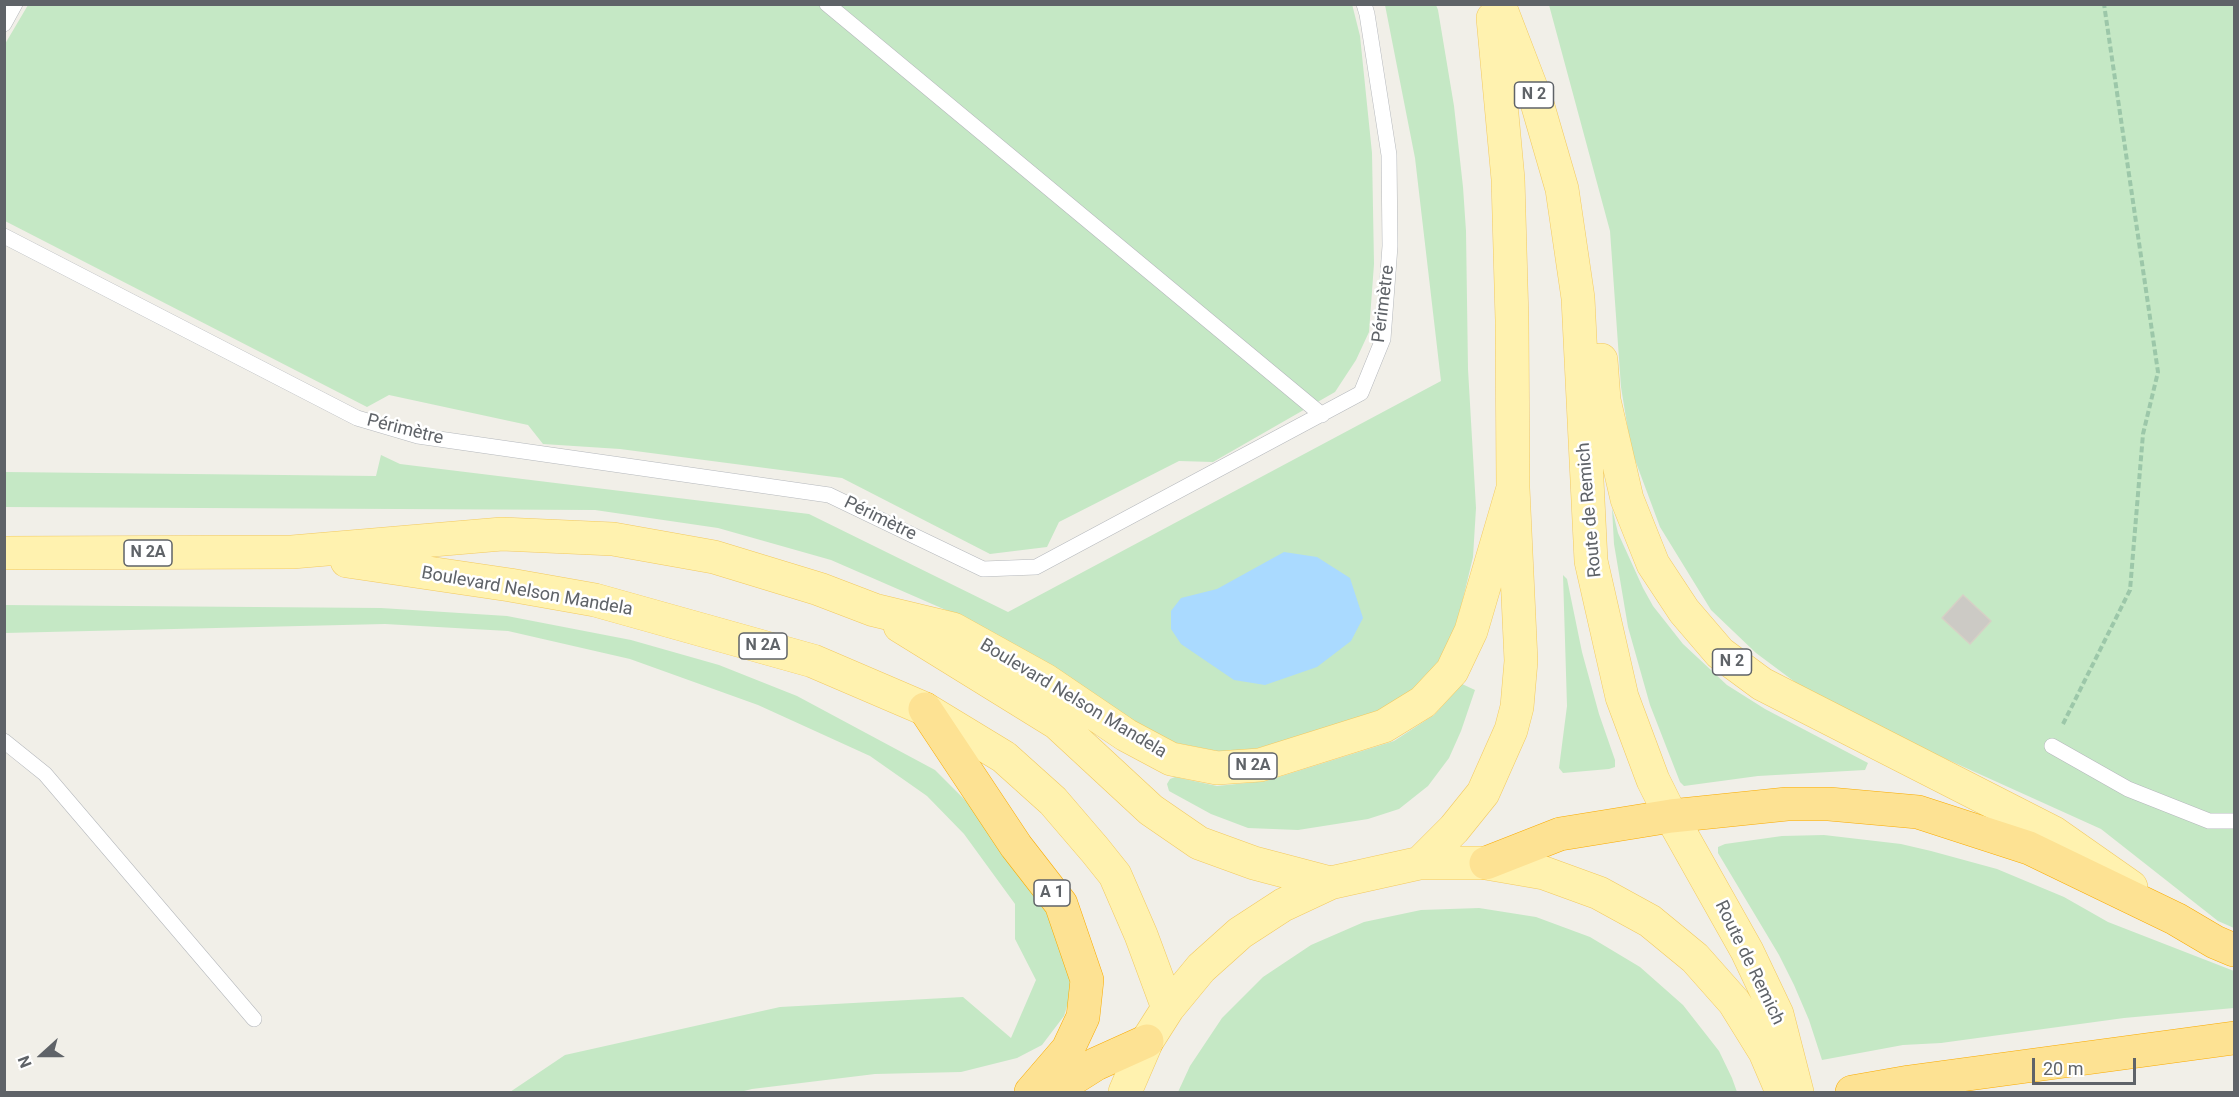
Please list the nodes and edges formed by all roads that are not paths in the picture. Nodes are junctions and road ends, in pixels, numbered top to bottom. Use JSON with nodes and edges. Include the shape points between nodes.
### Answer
{"nodes":[{"id":1,"x":15,"y":4,"type":"edge"},
{"id":2,"x":827,"y":4,"type":"edge"},
{"id":3,"x":1364,"y":4,"type":"edge"},
{"id":4,"x":1492,"y":4,"type":"edge"},
{"id":5,"x":1499,"y":4,"type":"edge"},
{"id":6,"x":4,"y":24,"type":"edge"},
{"id":7,"x":1562,"y":189,"type":"junction"},
{"id":8,"x":4,"y":236,"type":"edge"},
{"id":9,"x":1322,"y":414,"type":"junction"},
{"id":10,"x":1513,"y":488,"type":"junction"},
{"id":11,"x":292,"y":552,"type":"junction"},
{"id":12,"x":4,"y":553,"type":"edge"},
{"id":13,"x":874,"y":610,"type":"junction"},
{"id":14,"x":925,"y":709,"type":"junction"},
{"id":15,"x":4,"y":741,"type":"edge"},
{"id":16,"x":2052,"y":746,"type":"road end"},
{"id":17,"x":1671,"y":816,"type":"junction"},
{"id":18,"x":2235,"y":821,"type":"edge"},
{"id":19,"x":1486,"y":862,"type":"junction"},
{"id":20,"x":1420,"y":863,"type":"junction"},
{"id":21,"x":1330,"y":883,"type":"junction"},
{"id":22,"x":2176,"y":919,"type":"junction"},
{"id":23,"x":2235,"y":950,"type":"edge"},
{"id":24,"x":1168,"y":1008,"type":"junction"},
{"id":25,"x":254,"y":1019,"type":"dead end"},
{"id":26,"x":2235,"y":1038,"type":"edge"},
{"id":27,"x":1147,"y":1041,"type":"junction"},
{"id":28,"x":1029,"y":1092,"type":"edge"},
{"id":29,"x":1125,"y":1092,"type":"edge"},
{"id":30,"x":1782,"y":1092,"type":"edge"},
{"id":31,"x":1797,"y":1092,"type":"edge"},
{"id":32,"x":1852,"y":1092,"type":"edge"}],
"edges":[{"from":1,"to":6,"type":"lane"},
{"from":2,"to":9,"type":"lane"},
{"from":3,"to":9,"type":"lane","name":"Périmètre","via":[[1389,155],[1390,246],[1383,339],[1361,393]]},
{"from":4,"to":10,"type":"main road","number":"N 2","via":[[1508,178]]},
{"from":5,"to":7,"type":"main road","name":"Route de Remich","number":"N 2","via":[[1537,103]]},
{"from":7,"to":17,"type":"main road","name":"Route de Remich","number":"N 2","via":[[1578,298],[1592,561],[1622,697]]},
{"from":7,"to":22,"type":"main road","number":"N 2","via":[[1594,282],[1604,400],[1627,499],[1653,564],[1684,611],[1720,653],[1762,684],[2054,833]]},
{"from":8,"to":9,"type":"lane","name":"Périmètre","via":[[357,418],[417,436],[829,495],[983,569],[1036,567]]},
{"from":10,"to":13,"type":"main road","name":"Boulevard Nelson Mandela","number":"N 2A","via":[[1470,631],[1452,671],[1423,702],[1384,726],[1260,765],[1217,768],[1171,759],[1126,735],[1046,680],[953,629]]},
{"from":10,"to":20,"type":"main road","number":"N 2","via":[[1521,661],[1517,707],[1483,793]]},
{"from":11,"to":12,"type":"main road","name":"Boulevard Nelson Mandela","number":"N 2A"},
{"from":11,"to":13,"type":"main road","name":"Boulevard Nelson Mandela","number":"N 2A","via":[[502,534],[613,539],[714,557]]},
{"from":11,"to":14,"type":"main road","name":"Boulevard Nelson Mandela","number":"N 2A","via":[[595,600],[813,661]]},
{"from":13,"to":21,"type":"main road","name":"Boulevard Nelson Mandela","number":"N 2A","via":[[1058,723],[1151,810],[1199,843],[1254,863]]},
{"from":14,"to":24,"type":"main road","name":"Boulevard Nelson Mandela","number":"N 2A","via":[[1004,757],[1053,801],[1095,850],[1115,875]]},
{"from":14,"to":28,"type":"highway","number":"A 1","via":[[1016,846],[1061,904],[1087,980],[1083,1017],[1068,1049]]},
{"from":15,"to":25,"type":"lane","via":[[45,774]]},
{"from":16,"to":18,"type":"lane","via":[[2128,789],[2209,821]]},
{"from":17,"to":19,"type":"highway","number":"N 2","via":[[1560,834]]},
{"from":17,"to":22,"type":"highway","number":"N 2","via":[[1787,804],[1918,812],[2029,848]]},
{"from":17,"to":31,"type":"main road","name":"Route de Remich","number":"N 2","via":[[1747,951],[1777,1014]]},
{"from":19,"to":20,"type":"main road"},
{"from":19,"to":30,"type":"main road","via":[[1544,873],[1599,893],[1650,921],[1695,958],[1734,1002],[1765,1052]]},
{"from":20,"to":21,"type":"main road"},
{"from":21,"to":24,"type":"main road","via":[[1283,905],[1240,933],[1202,968]]},
{"from":22,"to":23,"type":"highway","number":"N 2"},
{"from":24,"to":27,"type":"main road"},
{"from":26,"to":32,"type":"highway"},
{"from":27,"to":28,"type":"highway","number":"A 1","via":[[1067,1080]]},
{"from":27,"to":29,"type":"main road"}]}
